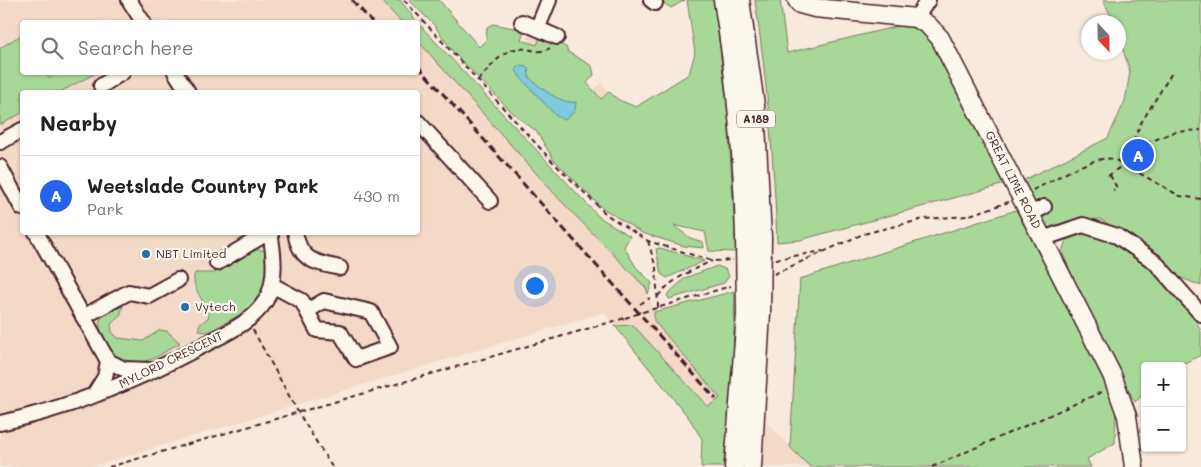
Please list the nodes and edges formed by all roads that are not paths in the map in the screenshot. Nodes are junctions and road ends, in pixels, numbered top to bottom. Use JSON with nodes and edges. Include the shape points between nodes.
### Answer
{"nodes":[{"id":1,"x":549,"y":0,"type":"edge"},
{"id":2,"x":723,"y":0,"type":"edge"},
{"id":3,"x":740,"y":0,"type":"edge"},
{"id":4,"x":797,"y":0,"type":"edge"},
{"id":5,"x":928,"y":0,"type":"edge"},
{"id":6,"x":136,"y":2,"type":"edge"},
{"id":7,"x":916,"y":18,"type":"junction"},
{"id":8,"x":143,"y":20,"type":"edge"},
{"id":9,"x":530,"y":25,"type":"junction"},
{"id":10,"x":557,"y":37,"type":"road end"},
{"id":11,"x":525,"y":38,"type":"dead end"},
{"id":12,"x":118,"y":75,"type":"edge"},
{"id":13,"x":177,"y":75,"type":"edge"},
{"id":14,"x":101,"y":86,"type":"dead end"},
{"id":15,"x":187,"y":90,"type":"edge"},
{"id":16,"x":420,"y":124,"type":"edge"},
{"id":17,"x":20,"y":131,"type":"edge"},
{"id":18,"x":0,"y":142,"type":"edge"},
{"id":19,"x":0,"y":168,"type":"edge"},
{"id":20,"x":13,"y":190,"type":"junction"},
{"id":21,"x":0,"y":197,"type":"edge"},
{"id":22,"x":490,"y":201,"type":"dead end"},
{"id":23,"x":20,"y":204,"type":"edge"},
{"id":24,"x":38,"y":235,"type":"edge"},
{"id":25,"x":265,"y":235,"type":"edge"},
{"id":26,"x":270,"y":235,"type":"edge"},
{"id":27,"x":295,"y":235,"type":"edge"},
{"id":28,"x":753,"y":237,"type":"junction"},
{"id":29,"x":1042,"y":239,"type":"junction"},
{"id":30,"x":217,"y":262,"type":"dead end"},
{"id":31,"x":340,"y":268,"type":"dead end"},
{"id":32,"x":178,"y":280,"type":"dead end"},
{"id":33,"x":272,"y":284,"type":"junction"},
{"id":34,"x":307,"y":311,"type":"junction"},
{"id":35,"x":754,"y":314,"type":"junction"},
{"id":36,"x":1201,"y":314,"type":"edge"},
{"id":37,"x":83,"y":317,"type":"junction"},
{"id":38,"x":108,"y":361,"type":"junction"},
{"id":39,"x":160,"y":368,"type":"junction"},
{"id":40,"x":93,"y":396,"type":"junction"},
{"id":41,"x":0,"y":423,"type":"edge"},
{"id":42,"x":734,"y":467,"type":"edge"},
{"id":43,"x":752,"y":467,"type":"edge"},
{"id":44,"x":1134,"y":467,"type":"edge"}],
"edges":[{"from":1,"to":9,"type":"street"},
{"from":2,"to":28,"type":"main road","number":"A189"},
{"from":3,"to":28,"type":"main road","number":"A189","via":[[755,105]]},
{"from":4,"to":7,"type":"main road","via":[[815,8]]},
{"from":5,"to":7,"type":"street"},
{"from":6,"to":8,"type":"street"},
{"from":7,"to":29,"type":"main road","name":"GREAT LIME ROAD","via":[[940,38],[1021,197],[1037,210]]},
{"from":9,"to":10,"type":"street"},
{"from":9,"to":11,"type":"street"},
{"from":12,"to":14,"type":"street"},
{"from":13,"to":15,"type":"street"},
{"from":16,"to":22,"type":"street"},
{"from":17,"to":18,"type":"street"},
{"from":19,"to":20,"type":"street"},
{"from":20,"to":21,"type":"street"},
{"from":20,"to":23,"type":"street"},
{"from":24,"to":37,"type":"street"},
{"from":25,"to":30,"type":"street"},
{"from":26,"to":33,"type":"street","name":"MYLORD CRESCENT"},
{"from":27,"to":31,"type":"street","via":[[302,255]]},
{"from":28,"to":35,"type":"main road","number":"A189","bridge":true},
{"from":29,"to":36,"type":"street","via":[[1083,224],[1117,236],[1155,262]]},
{"from":29,"to":44,"type":"main road","name":"GREAT LIME ROAD","via":[[1116,386],[1130,429]]},
{"from":32,"to":37,"type":"street","via":[[148,296],[129,292]]},
{"from":33,"to":34,"type":"street","via":[[302,301]]},
{"from":33,"to":39,"type":"street","name":"MYLORD CRESCENT","via":[[266,299],[248,320]]},
{"from":34,"to":34,"type":"street","via":[[324,301],[371,312],[390,346],[356,359],[340,332],[317,330]]},
{"from":35,"to":42,"type":"main road","number":"A189"},
{"from":35,"to":43,"type":"main road","number":"A189"},
{"from":37,"to":38,"type":"street"},
{"from":38,"to":39,"type":"street","via":[[124,369]]},
{"from":38,"to":40,"type":"street","via":[[105,377]]},
{"from":39,"to":40,"type":"street","name":"MYLORD CRESCENT"},
{"from":40,"to":41,"type":"street","name":"MYLORD CRESCENT","via":[[38,415]]}]}
